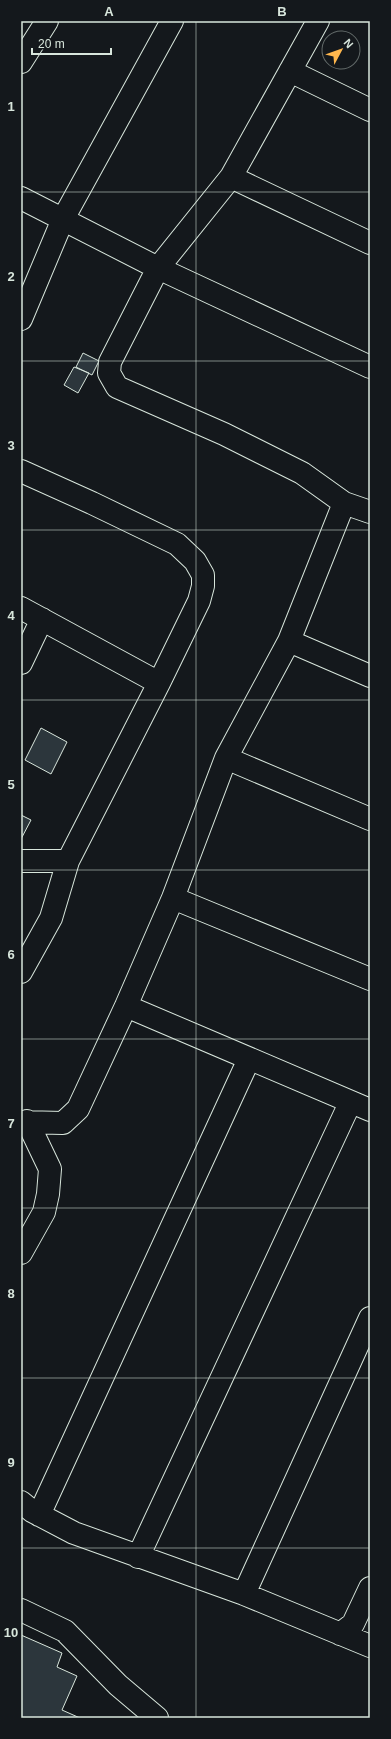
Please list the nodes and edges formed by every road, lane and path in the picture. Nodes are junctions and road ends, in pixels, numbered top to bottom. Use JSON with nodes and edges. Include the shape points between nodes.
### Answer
{"nodes":[{"id":1,"x":47,"y":21,"type":"edge"},
{"id":2,"x":172,"y":21,"type":"edge"},
{"id":3,"x":318,"y":21,"type":"edge"},
{"id":4,"x":21,"y":62,"type":"edge"},
{"id":5,"x":290,"y":71,"type":"junction"},
{"id":6,"x":370,"y":110,"type":"edge"},
{"id":7,"x":231,"y":177,"type":"junction"},
{"id":8,"x":21,"y":198,"type":"edge"},
{"id":9,"x":63,"y":219,"type":"junction"},
{"id":10,"x":370,"y":243,"type":"edge"},
{"id":11,"x":158,"y":268,"type":"junction"},
{"id":12,"x":21,"y":318,"type":"edge"},
{"id":13,"x":370,"y":367,"type":"edge"},
{"id":14,"x":21,"y":471,"type":"edge"},
{"id":15,"x":344,"y":502,"type":"junction"},
{"id":16,"x":370,"y":512,"type":"edge"},
{"id":17,"x":21,"y":608,"type":"edge"},
{"id":18,"x":42,"y":619,"type":"junction"},
{"id":19,"x":289,"y":641,"type":"junction"},
{"id":20,"x":21,"y":663,"type":"edge"},
{"id":21,"x":370,"y":676,"type":"edge"},
{"id":22,"x":159,"y":683,"type":"junction"},
{"id":23,"x":226,"y":758,"type":"junction"},
{"id":24,"x":370,"y":819,"type":"edge"},
{"id":25,"x":21,"y":861,"type":"edge"},
{"id":26,"x":68,"y":861,"type":"junction"},
{"id":27,"x":173,"y":898,"type":"junction"},
{"id":28,"x":21,"y":972,"type":"edge"},
{"id":29,"x":370,"y":979,"type":"edge"},
{"id":30,"x":126,"y":1006,"type":"junction"},
{"id":31,"x":249,"y":1059,"type":"junction"},
{"id":32,"x":360,"y":1107,"type":"edge"},
{"id":33,"x":24,"y":1122,"type":"edge"},
{"id":34,"x":21,"y":1253,"type":"edge"},
{"id":35,"x":370,"y":1318,"type":"edge"},
{"id":36,"x":21,"y":1502,"type":"edge"},
{"id":37,"x":39,"y":1515,"type":"junction"},
{"id":38,"x":138,"y":1557,"type":"junction"},
{"id":39,"x":370,"y":1588,"type":"edge"},
{"id":40,"x":244,"y":1594,"type":"junction"},
{"id":41,"x":21,"y":1610,"type":"edge"},
{"id":42,"x":340,"y":1634,"type":"junction"},
{"id":43,"x":370,"y":1646,"type":"edge"},
{"id":44,"x":157,"y":1718,"type":"edge"}],
"edges":[{"from":1,"to":4,"type":"street"},
{"from":2,"to":9,"type":"street"},
{"from":3,"to":5,"type":"street"},
{"from":5,"to":6,"type":"street"},
{"from":5,"to":7,"type":"street"},
{"from":7,"to":10,"type":"street"},
{"from":7,"to":11,"type":"street"},
{"from":8,"to":9,"type":"street"},
{"from":9,"to":11,"type":"street"},
{"from":9,"to":12,"type":"street"},
{"from":11,"to":13,"type":"street"},
{"from":11,"to":15,"type":"street","via":[[110,362],[109,373],[117,387],[224,434],[302,473]]},
{"from":14,"to":22,"type":"street","via":[[178,544],[195,560],[203,575],[199,601]]},
{"from":15,"to":16,"type":"street"},
{"from":15,"to":19,"type":"street"},
{"from":17,"to":18,"type":"street"},
{"from":18,"to":20,"type":"street"},
{"from":18,"to":22,"type":"street"},
{"from":19,"to":21,"type":"street"},
{"from":19,"to":23,"type":"street"},
{"from":22,"to":26,"type":"street"},
{"from":23,"to":24,"type":"street"},
{"from":23,"to":27,"type":"street"},
{"from":25,"to":26,"type":"street"},
{"from":26,"to":28,"type":"street","via":[[51,918]]},
{"from":27,"to":29,"type":"street"},
{"from":27,"to":30,"type":"street"},
{"from":30,"to":31,"type":"street"},
{"from":30,"to":33,"type":"street","via":[[78,1110],[63,1123]]},
{"from":31,"to":32,"type":"street"},
{"from":31,"to":37,"type":"street"},
{"from":32,"to":38,"type":"street"},
{"from":33,"to":34,"type":"street","via":[[50,1169],[44,1212]]},
{"from":35,"to":40,"type":"street"},
{"from":36,"to":37,"type":"street"},
{"from":37,"to":38,"type":"street","via":[[74,1533]]},
{"from":38,"to":40,"type":"street"},
{"from":39,"to":42,"type":"street","via":[[353,1624]]},
{"from":40,"to":42,"type":"street"},
{"from":41,"to":44,"type":"street","via":[[65,1631],[118,1685]]},
{"from":42,"to":43,"type":"street"}]}
